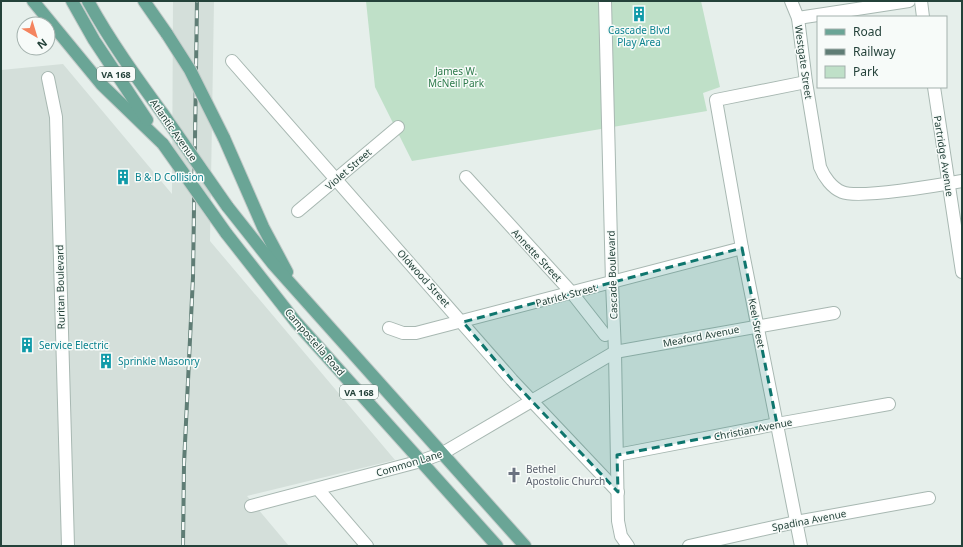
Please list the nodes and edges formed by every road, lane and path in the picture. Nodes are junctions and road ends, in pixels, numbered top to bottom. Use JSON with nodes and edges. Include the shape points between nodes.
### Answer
{"nodes":[{"id":1,"x":33,"y":1,"type":"edge"},
{"id":2,"x":72,"y":1,"type":"edge"},
{"id":3,"x":88,"y":1,"type":"edge"},
{"id":4,"x":144,"y":1,"type":"edge"},
{"id":5,"x":605,"y":1,"type":"edge"},
{"id":6,"x":790,"y":1,"type":"edge"},
{"id":7,"x":909,"y":1,"type":"edge"},
{"id":8,"x":921,"y":1,"type":"edge"},
{"id":9,"x":923,"y":16,"type":"edge"},
{"id":10,"x":798,"y":18,"type":"junction"},
{"id":11,"x":232,"y":61,"type":"dead end"},
{"id":12,"x":48,"y":78,"type":"dead end"},
{"id":13,"x":806,"y":82,"type":"junction"},
{"id":14,"x":934,"y":88,"type":"edge"},
{"id":15,"x":398,"y":127,"type":"dead end"},
{"id":16,"x":163,"y":144,"type":"junction"},
{"id":17,"x":466,"y":177,"type":"dead end"},
{"id":18,"x":337,"y":180,"type":"junction"},
{"id":19,"x":962,"y":182,"type":"edge"},
{"id":20,"x":949,"y":183,"type":"junction"},
{"id":21,"x":298,"y":211,"type":"dead end"},
{"id":22,"x":742,"y":248,"type":"junction"},
{"id":23,"x":962,"y":272,"type":"edge"},
{"id":24,"x":612,"y":283,"type":"junction"},
{"id":25,"x":297,"y":291,"type":"junction"},
{"id":26,"x":572,"y":293,"type":"junction"},
{"id":27,"x":834,"y":313,"type":"dead end"},
{"id":28,"x":463,"y":322,"type":"junction"},
{"id":29,"x":757,"y":326,"type":"junction"},
{"id":30,"x":389,"y":328,"type":"dead end"},
{"id":31,"x":605,"y":335,"type":"dead end"},
{"id":32,"x":615,"y":352,"type":"junction"},
{"id":33,"x":532,"y":400,"type":"junction"},
{"id":34,"x":889,"y":404,"type":"dead end"},
{"id":35,"x":777,"y":424,"type":"junction"},
{"id":36,"x":443,"y":453,"type":"junction"},
{"id":37,"x":617,"y":455,"type":"junction"},
{"id":38,"x":421,"y":461,"type":"junction"},
{"id":39,"x":318,"y":489,"type":"junction"},
{"id":40,"x":618,"y":492,"type":"junction"},
{"id":41,"x":929,"y":498,"type":"dead end"},
{"id":42,"x":251,"y":506,"type":"dead end"},
{"id":43,"x":796,"y":522,"type":"junction"},
{"id":44,"x":68,"y":546,"type":"edge"},
{"id":45,"x":367,"y":546,"type":"edge"},
{"id":46,"x":497,"y":546,"type":"edge"},
{"id":47,"x":525,"y":546,"type":"edge"},
{"id":48,"x":628,"y":546,"type":"edge"},
{"id":49,"x":689,"y":546,"type":"edge"},
{"id":50,"x":801,"y":546,"type":"edge"}],
"edges":[{"from":1,"to":16,"type":"main road","via":[[102,85]]},
{"from":2,"to":16,"type":"main road","name":"Atlantic Avenue","number":"VA 168","via":[[94,40]]},
{"from":3,"to":25,"type":"main road","name":"Atlantic Avenue","number":"VA 168","bridge":true,"via":[[128,66],[227,206]]},
{"from":4,"to":25,"type":"main road","bridge":true,"via":[[190,70],[224,138],[263,227]]},
{"from":5,"to":24,"type":"street","name":"Cascade Boulevard"},
{"from":6,"to":10,"type":"street"},
{"from":7,"to":10,"type":"street","name":"Westgate Street"},
{"from":8,"to":9,"type":"street"},
{"from":10,"to":13,"type":"street","name":"Westgate Street"},
{"from":11,"to":18,"type":"street","name":"Oldwood Street"},
{"from":12,"to":44,"type":"street","name":"Ruritan Boulevard","via":[[56,117]]},
{"from":13,"to":20,"type":"street","name":"Westgate Street","via":[[820,168],[823,175],[843,193],[854,194]]},
{"from":13,"to":22,"type":"street","name":"Keel Street","via":[[716,100]]},
{"from":14,"to":20,"type":"street","name":"Partridge Avenue"},
{"from":15,"to":18,"type":"street","name":"Violet Street"},
{"from":16,"to":38,"type":"main road","name":"Campostella Road","number":"VA 168","bridge":true,"via":[[226,233],[295,320]]},
{"from":17,"to":26,"type":"street","name":"Annette Street"},
{"from":18,"to":21,"type":"street","name":"Violet Street"},
{"from":18,"to":28,"type":"street","name":"Oldwood Street"},
{"from":19,"to":20,"type":"street"},
{"from":20,"to":23,"type":"street","name":"Partridge Avenue"},
{"from":22,"to":24,"type":"street","name":"Patrick Street"},
{"from":22,"to":29,"type":"street","name":"Keel Street"},
{"from":24,"to":26,"type":"street","name":"Patrick Street"},
{"from":24,"to":32,"type":"street","name":"Cascade Boulevard"},
{"from":25,"to":36,"type":"main road","name":"Campostella Road","number":"VA 168"},
{"from":26,"to":28,"type":"street","name":"Patrick Street"},
{"from":26,"to":31,"type":"street","name":"Annette Street"},
{"from":27,"to":29,"type":"street","name":"Meaford Avenue"},
{"from":28,"to":30,"type":"street","name":"Patrick Street","via":[[409,334]]},
{"from":28,"to":33,"type":"street","name":"Oldwood Street"},
{"from":29,"to":32,"type":"street","name":"Meaford Avenue"},
{"from":29,"to":35,"type":"street","name":"Keel Street"},
{"from":32,"to":33,"type":"street","name":"Common Lane"},
{"from":32,"to":37,"type":"street","name":"Cascade Boulevard"},
{"from":33,"to":36,"type":"street","name":"Common Lane"},
{"from":33,"to":40,"type":"street","name":"Oldwood Street"},
{"from":34,"to":35,"type":"street","name":"Christian Avenue"},
{"from":35,"to":37,"type":"street","name":"Christian Avenue"},
{"from":35,"to":43,"type":"street","name":"Keel Street"},
{"from":36,"to":38,"type":"street","name":"Common Lane"},
{"from":36,"to":47,"type":"main road","name":"Campostella Road","number":"VA 168"},
{"from":37,"to":40,"type":"street","name":"Cascade Boulevard"},
{"from":38,"to":39,"type":"street","name":"Common Lane"},
{"from":38,"to":46,"type":"main road","name":"Campostella Road","number":"VA 168"},
{"from":39,"to":42,"type":"street","name":"Common Lane"},
{"from":39,"to":45,"type":"street"},
{"from":40,"to":48,"type":"street","name":"Cascade Boulevard","via":[[619,529]]},
{"from":41,"to":43,"type":"street","name":"Spadina Avenue"},
{"from":43,"to":49,"type":"street","name":"Spadina Avenue"},
{"from":43,"to":50,"type":"street","name":"Keel Street"}]}
